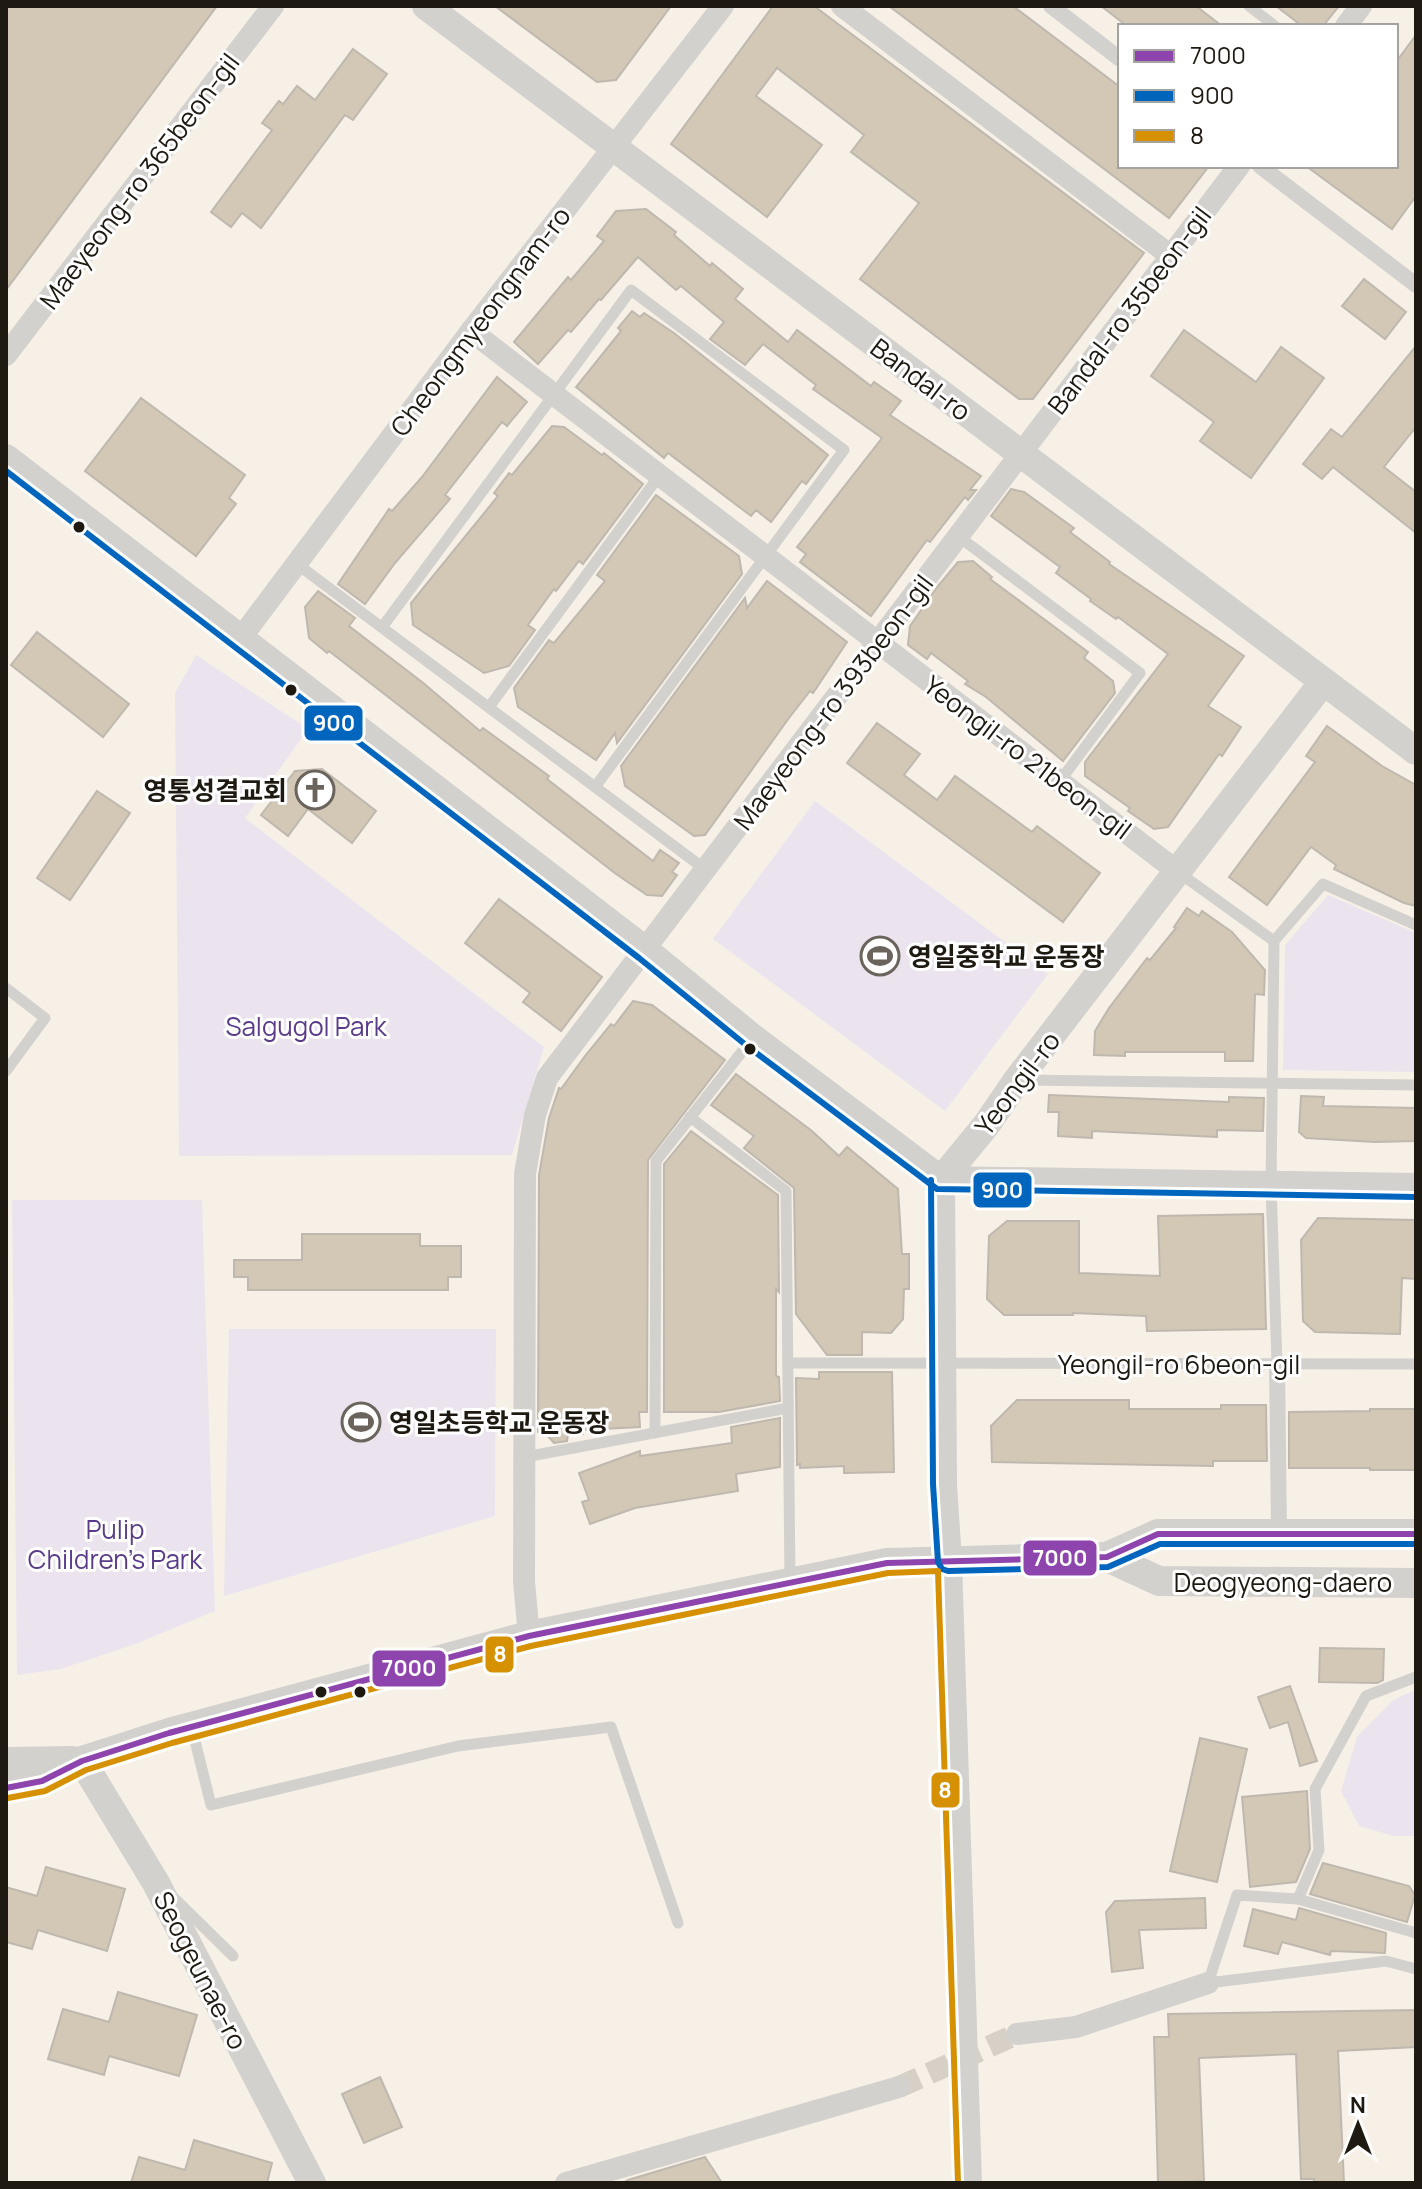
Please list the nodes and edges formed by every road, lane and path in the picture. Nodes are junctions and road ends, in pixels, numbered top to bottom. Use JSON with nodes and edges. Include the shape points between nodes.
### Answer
{"nodes":[{"id":1,"x":273,"y":6,"type":"edge"},
{"id":2,"x":426,"y":6,"type":"edge"},
{"id":3,"x":723,"y":6,"type":"edge"},
{"id":4,"x":842,"y":6,"type":"edge"},
{"id":5,"x":1051,"y":6,"type":"edge"},
{"id":6,"x":1249,"y":6,"type":"edge"},
{"id":7,"x":1361,"y":6,"type":"edge"},
{"id":8,"x":1272,"y":24,"type":"edge"},
{"id":9,"x":1348,"y":24,"type":"edge"},
{"id":10,"x":1118,"y":57,"type":"edge"},
{"id":11,"x":613,"y":146,"type":"junction"},
{"id":12,"x":1237,"y":168,"type":"edge"},
{"id":13,"x":1263,"y":168,"type":"edge"},
{"id":14,"x":1171,"y":256,"type":"junction"},
{"id":15,"x":1416,"y":285,"type":"edge"},
{"id":16,"x":471,"y":331,"type":"junction"},
{"id":17,"x":6,"y":355,"type":"edge"},
{"id":18,"x":554,"y":394,"type":"junction"},
{"id":19,"x":1020,"y":453,"type":"junction"},
{"id":20,"x":6,"y":458,"type":"edge"},
{"id":21,"x":659,"y":476,"type":"junction"},
{"id":22,"x":958,"y":536,"type":"junction"},
{"id":23,"x":765,"y":557,"type":"junction"},
{"id":24,"x":297,"y":564,"type":"junction"},
{"id":25,"x":383,"y":626,"type":"junction"},
{"id":26,"x":240,"y":639,"type":"junction"},
{"id":27,"x":878,"y":642,"type":"junction"},
{"id":28,"x":1323,"y":682,"type":"junction"},
{"id":29,"x":489,"y":707,"type":"junction"},
{"id":30,"x":1416,"y":751,"type":"edge"},
{"id":31,"x":1060,"y":781,"type":"junction"},
{"id":32,"x":595,"y":787,"type":"junction"},
{"id":33,"x":706,"y":870,"type":"junction"},
{"id":34,"x":1178,"y":872,"type":"junction"},
{"id":35,"x":1416,"y":925,"type":"edge"},
{"id":36,"x":1274,"y":941,"type":"junction"},
{"id":37,"x":645,"y":950,"type":"junction"},
{"id":38,"x":6,"y":988,"type":"edge"},
{"id":39,"x":753,"y":1038,"type":"junction"},
{"id":40,"x":6,"y":1071,"type":"edge"},
{"id":41,"x":1017,"y":1080,"type":"junction"},
{"id":42,"x":1272,"y":1083,"type":"junction"},
{"id":43,"x":1416,"y":1085,"type":"edge"},
{"id":44,"x":690,"y":1117,"type":"junction"},
{"id":45,"x":941,"y":1180,"type":"junction"},
{"id":46,"x":1271,"y":1185,"type":"junction"},
{"id":47,"x":1416,"y":1187,"type":"edge"},
{"id":48,"x":788,"y":1363,"type":"junction"},
{"id":49,"x":942,"y":1363,"type":"junction"},
{"id":50,"x":1277,"y":1364,"type":"junction"},
{"id":51,"x":1416,"y":1364,"type":"edge"},
{"id":52,"x":788,"y":1408,"type":"junction"},
{"id":53,"x":655,"y":1433,"type":"junction"},
{"id":54,"x":525,"y":1457,"type":"junction"},
{"id":55,"x":1279,"y":1533,"type":"junction"},
{"id":56,"x":1416,"y":1534,"type":"edge"},
{"id":57,"x":1107,"y":1557,"type":"junction"},
{"id":58,"x":948,"y":1561,"type":"junction"},
{"id":59,"x":790,"y":1582,"type":"junction"},
{"id":60,"x":1416,"y":1583,"type":"edge"},
{"id":61,"x":529,"y":1636,"type":"junction"},
{"id":62,"x":1416,"y":1677,"type":"edge"},
{"id":63,"x":191,"y":1727,"type":"junction"},
{"id":64,"x":82,"y":1761,"type":"junction"},
{"id":65,"x":6,"y":1762,"type":"edge"},
{"id":66,"x":6,"y":1788,"type":"edge"},
{"id":67,"x":156,"y":1883,"type":"junction"},
{"id":68,"x":1298,"y":1899,"type":"junction"},
{"id":69,"x":678,"y":1923,"type":"dead end"},
{"id":70,"x":1416,"y":1933,"type":"edge"},
{"id":71,"x":233,"y":1956,"type":"dead end"},
{"id":72,"x":1416,"y":1969,"type":"edge"},
{"id":73,"x":1208,"y":1983,"type":"junction"},
{"id":74,"x":1017,"y":2034,"type":"tunnel mouth"},
{"id":75,"x":899,"y":2087,"type":"tunnel mouth"},
{"id":76,"x":312,"y":2183,"type":"edge"},
{"id":77,"x":566,"y":2183,"type":"edge"},
{"id":78,"x":968,"y":2183,"type":"edge"}],
"edges":[{"from":1,"to":17,"type":"street","name":"Maeyeong-ro 365beon-gil"},
{"from":2,"to":11,"type":"street","name":"Bandal-ro"},
{"from":3,"to":11,"type":"street","name":"Cheongmyeongnam-ro"},
{"from":4,"to":14,"type":"street"},
{"from":5,"to":10,"type":"street"},
{"from":6,"to":8,"type":"lane"},
{"from":7,"to":9,"type":"street"},
{"from":11,"to":16,"type":"street","name":"Cheongmyeongnam-ro"},
{"from":11,"to":19,"type":"street","name":"Bandal-ro"},
{"from":12,"to":14,"type":"street","name":"Bandal-ro 35beon-gil"},
{"from":13,"to":15,"type":"street"},
{"from":14,"to":19,"type":"street","name":"Bandal-ro 35beon-gil"},
{"from":16,"to":18,"type":"street","name":"Yeongil-ro 21beon-gil"},
{"from":16,"to":24,"type":"street","name":"Cheongmyeongnam-ro"},
{"from":18,"to":21,"type":"street","name":"Yeongil-ro 21beon-gil"},
{"from":18,"to":23,"type":"lane","via":[[631,290],[844,450]]},
{"from":18,"to":25,"type":"lane"},
{"from":19,"to":22,"type":"street","name":"Maeyeong-ro 393beon-gil"},
{"from":19,"to":28,"type":"street","name":"Bandal-ro"},
{"from":20,"to":26,"type":"street"},
{"from":21,"to":23,"type":"street","name":"Yeongil-ro 21beon-gil"},
{"from":21,"to":29,"type":"lane"},
{"from":22,"to":27,"type":"street","name":"Maeyeong-ro 393beon-gil"},
{"from":22,"to":31,"type":"lane","via":[[1140,673]]},
{"from":23,"to":27,"type":"street","name":"Yeongil-ro 21beon-gil"},
{"from":23,"to":32,"type":"lane"},
{"from":24,"to":25,"type":"lane"},
{"from":24,"to":26,"type":"street","name":"Cheongmyeongnam-ro"},
{"from":25,"to":29,"type":"lane"},
{"from":26,"to":37,"type":"street"},
{"from":27,"to":31,"type":"street","name":"Yeongil-ro 21beon-gil"},
{"from":27,"to":33,"type":"street","name":"Maeyeong-ro 393beon-gil"},
{"from":28,"to":30,"type":"street","name":"Bandal-ro"},
{"from":28,"to":34,"type":"street","name":"Yeongil-ro"},
{"from":29,"to":32,"type":"lane"},
{"from":31,"to":34,"type":"street","name":"Yeongil-ro 21beon-gil"},
{"from":32,"to":33,"type":"lane"},
{"from":33,"to":37,"type":"street","name":"Maeyeong-ro 393beon-gil"},
{"from":34,"to":36,"type":"lane"},
{"from":34,"to":41,"type":"street","name":"Yeongil-ro"},
{"from":35,"to":36,"type":"lane","via":[[1323,884]]},
{"from":36,"to":42,"type":"lane"},
{"from":37,"to":39,"type":"street"},
{"from":37,"to":54,"type":"street","name":"Maeyeong-ro 393beon-gil","via":[[560,1058],[535,1115],[525,1174]]},
{"from":38,"to":40,"type":"lane","via":[[45,1018]]},
{"from":39,"to":44,"type":"lane"},
{"from":39,"to":45,"type":"street"},
{"from":41,"to":42,"type":"lane"},
{"from":41,"to":45,"type":"street","name":"Yeongil-ro"},
{"from":42,"to":43,"type":"lane"},
{"from":42,"to":46,"type":"lane"},
{"from":44,"to":48,"type":"lane","via":[[786,1191]]},
{"from":44,"to":53,"type":"lane","via":[[656,1161]]},
{"from":45,"to":46,"type":"street"},
{"from":45,"to":49,"type":"street"},
{"from":46,"to":47,"type":"street"},
{"from":46,"to":50,"type":"lane"},
{"from":48,"to":49,"type":"lane","name":"Yeongil-ro 6beon-gil"},
{"from":48,"to":52,"type":"lane"},
{"from":49,"to":50,"type":"lane","name":"Yeongil-ro 6beon-gil"},
{"from":49,"to":58,"type":"street"},
{"from":50,"to":51,"type":"lane","name":"Yeongil-ro 6beon-gil"},
{"from":50,"to":55,"type":"street"},
{"from":52,"to":53,"type":"lane"},
{"from":52,"to":59,"type":"lane"},
{"from":53,"to":54,"type":"lane"},
{"from":54,"to":61,"type":"street","name":"Maeyeong-ro 393beon-gil"},
{"from":55,"to":56,"type":"main road","name":"Deogyeong-daero"},
{"from":55,"to":57,"type":"main road","name":"Deogyeong-daero","via":[[1158,1534]]},
{"from":57,"to":58,"type":"main road","name":"Deogyeong-daero"},
{"from":57,"to":60,"type":"main road","name":"Deogyeong-daero","via":[[1159,1581]]},
{"from":58,"to":59,"type":"main road","name":"Deogyeong-daero","via":[[887,1563]]},
{"from":58,"to":78,"type":"street"},
{"from":59,"to":61,"type":"main road","name":"Deogyeong-daero"},
{"from":61,"to":63,"type":"main road","name":"Deogyeong-daero"},
{"from":62,"to":68,"type":"lane","via":[[1366,1696],[1315,1789],[1319,1850]]},
{"from":63,"to":64,"type":"main road","name":"Deogyeong-daero"},
{"from":63,"to":69,"type":"lane","via":[[211,1805],[458,1746],[611,1727]]},
{"from":64,"to":65,"type":"main road","name":"Deogyeong-daero"},
{"from":64,"to":66,"type":"main road","name":"Deogyeong-daero","via":[[42,1781]]},
{"from":64,"to":67,"type":"street","name":"Seogeunae-ro"},
{"from":67,"to":71,"type":"lane"},
{"from":67,"to":76,"type":"street","name":"Seogeunae-ro"},
{"from":68,"to":70,"type":"lane"},
{"from":68,"to":73,"type":"lane","via":[[1237,1895]]},
{"from":72,"to":73,"type":"lane","via":[[1386,1961]]},
{"from":73,"to":74,"type":"street","via":[[1076,2027]]},
{"from":75,"to":77,"type":"street"}]}
